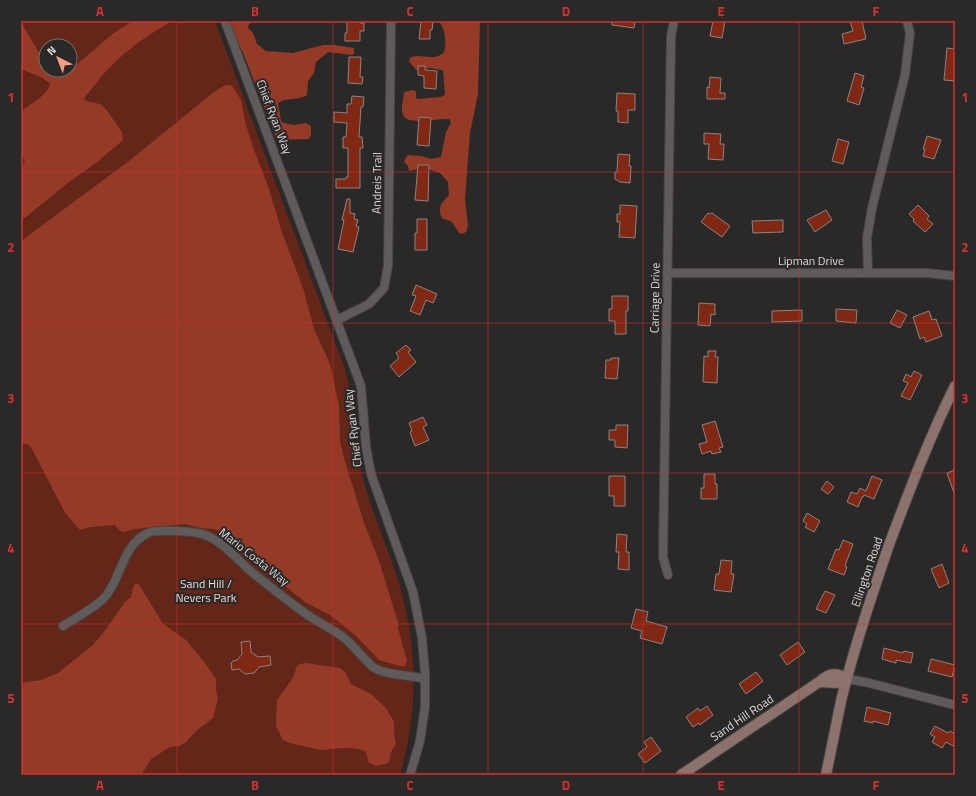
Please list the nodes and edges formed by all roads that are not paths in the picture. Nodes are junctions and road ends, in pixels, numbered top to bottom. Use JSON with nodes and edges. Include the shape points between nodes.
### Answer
{"nodes":[{"id":1,"x":225,"y":21,"type":"edge"},
{"id":2,"x":391,"y":21,"type":"edge"},
{"id":3,"x":674,"y":21,"type":"edge"},
{"id":4,"x":907,"y":21,"type":"edge"},
{"id":5,"x":667,"y":273,"type":"junction"},
{"id":6,"x":868,"y":273,"type":"junction"},
{"id":7,"x":955,"y":276,"type":"edge"},
{"id":8,"x":337,"y":320,"type":"junction"},
{"id":9,"x":955,"y":386,"type":"edge"},
{"id":10,"x":668,"y":575,"type":"dead end"},
{"id":11,"x":63,"y":626,"type":"dead end"},
{"id":12,"x":425,"y":679,"type":"junction"},
{"id":13,"x":847,"y":679,"type":"junction"},
{"id":14,"x":955,"y":704,"type":"edge"},
{"id":15,"x":410,"y":775,"type":"edge"},
{"id":16,"x":681,"y":775,"type":"edge"},
{"id":17,"x":826,"y":775,"type":"edge"}],
"edges":[{"from":1,"to":8,"type":"street","name":"Chief Ryan Way"},
{"from":2,"to":8,"type":"street","name":"Andreis Trail","via":[[388,266],[384,288],[368,306]]},
{"from":3,"to":5,"type":"street","name":"Carriage Drive","via":[[671,36]]},
{"from":4,"to":6,"type":"street","via":[[910,33],[906,75],[872,208],[867,238]]},
{"from":5,"to":6,"type":"street","name":"Lipman Drive"},
{"from":5,"to":10,"type":"street","name":"Carriage Drive","via":[[663,556]]},
{"from":6,"to":7,"type":"street","name":"Lipman Drive"},
{"from":8,"to":12,"type":"street","name":"Chief Ryan Way","via":[[361,386],[371,474],[413,592],[422,638]]},
{"from":9,"to":13,"type":"main road","name":"Ellington Road","via":[[906,498],[877,579]]},
{"from":11,"to":12,"type":"street","name":"Mario Costa Way","via":[[105,597],[114,584],[126,554],[137,540],[156,530],[195,532],[218,542],[253,573],[307,614],[344,637],[374,667],[390,673]]},
{"from":12,"to":15,"type":"street","name":"Chief Ryan Way","via":[[420,741]]},
{"from":13,"to":14,"type":"street"},
{"from":13,"to":16,"type":"main road","name":"Sand Hill Road","via":[[838,683],[819,682]]},
{"from":13,"to":17,"type":"main road","name":"Ellington Road"}]}
